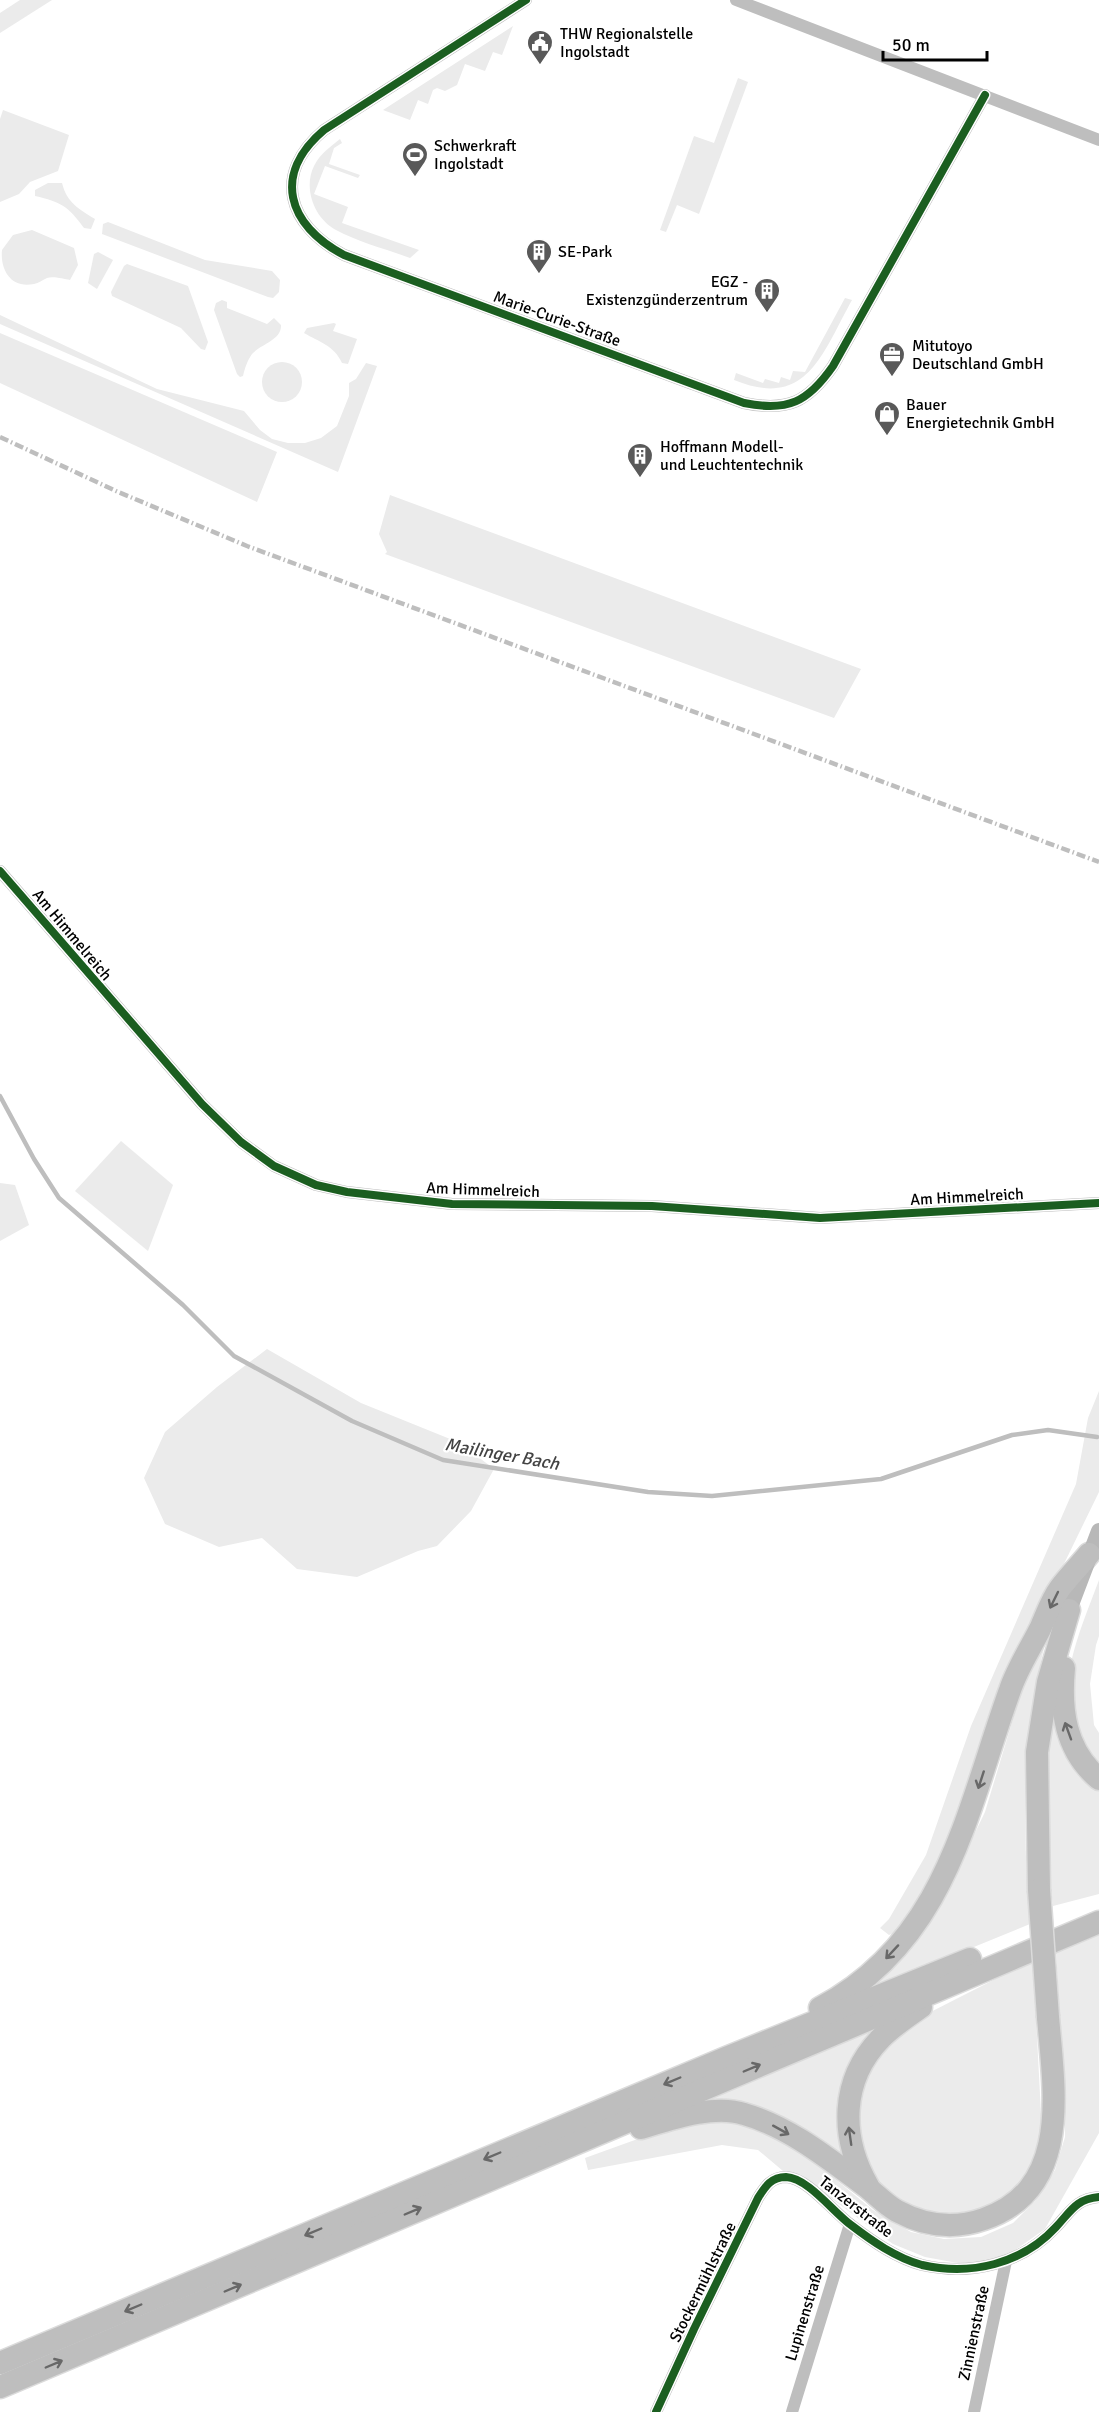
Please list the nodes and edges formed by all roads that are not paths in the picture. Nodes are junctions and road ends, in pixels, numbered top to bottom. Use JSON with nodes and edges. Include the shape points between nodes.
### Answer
{"nodes":[{"id":1,"x":526,"y":0,"type":"edge"},
{"id":2,"x":736,"y":0,"type":"edge"},
{"id":3,"x":985,"y":95,"type":"junction"},
{"id":4,"x":1099,"y":140,"type":"edge"},
{"id":5,"x":0,"y":871,"type":"edge"},
{"id":6,"x":1099,"y":1203,"type":"edge"},
{"id":7,"x":1099,"y":1531,"type":"edge"},
{"id":8,"x":1089,"y":1554,"type":"junction"},
{"id":9,"x":1069,"y":1610,"type":"junction"},
{"id":10,"x":1099,"y":1779,"type":"edge"},
{"id":11,"x":1099,"y":1907,"type":"edge"},
{"id":12,"x":1099,"y":1922,"type":"edge"},
{"id":13,"x":960,"y":1980,"type":"junction"},
{"id":14,"x":726,"y":2058,"type":"junction"},
{"id":15,"x":504,"y":2172,"type":"junction"},
{"id":16,"x":787,"y":2177,"type":"joint"},
{"id":17,"x":871,"y":2190,"type":"junction"},
{"id":18,"x":1099,"y":2197,"type":"edge"},
{"id":19,"x":850,"y":2224,"type":"junction"},
{"id":20,"x":1006,"y":2261,"type":"junction"},
{"id":21,"x":0,"y":2343,"type":"edge"},
{"id":22,"x":38,"y":2347,"type":"junction"},
{"id":23,"x":0,"y":2363,"type":"edge"},
{"id":24,"x":0,"y":2387,"type":"edge"},
{"id":25,"x":656,"y":2412,"type":"edge"},
{"id":26,"x":792,"y":2412,"type":"edge"},
{"id":27,"x":974,"y":2412,"type":"edge"}],
"edges":[{"from":1,"to":3,"type":"street","name":"Marie-Curie-Straße","via":[[309,143],[294,170],[292,188],[299,215],[315,237],[344,255],[763,407],[788,405],[822,382]]},
{"from":2,"to":3,"type":"street"},
{"from":3,"to":4,"type":"street"},
{"from":5,"to":6,"type":"street","name":"Am Himmelreich","via":[[202,1104],[265,1160],[316,1185],[452,1204],[652,1206],[820,1218]]},
{"from":7,"to":8,"type":"main road"},
{"from":8,"to":9,"type":"main road"},
{"from":8,"to":14,"type":"highway","one_way":true,"via":[[1059,1590],[1010,1688],[969,1819],[939,1886],[904,1939],[860,1982],[831,2002]]},
{"from":10,"to":9,"type":"highway","one_way":true,"via":[[1079,1756],[1064,1721],[1061,1698]]},
{"from":9,"to":17,"type":"highway","bridge":true,"via":[[1048,1683],[1037,1752],[1039,1890],[1054,2096],[1051,2142],[1043,2167],[1032,2187],[1017,2201],[973,2223],[930,2225],[884,2203]]},
{"from":11,"to":14,"type":"highway"},
{"from":12,"to":13,"type":"highway"},
{"from":15,"to":13,"type":"highway","one_way":true},
{"from":17,"to":13,"type":"highway","one_way":true,"via":[[859,2170],[849,2134],[849,2102],[856,2072],[882,2037]]},
{"from":14,"to":22,"type":"highway","one_way":true},
{"from":15,"to":17,"type":"highway","one_way":true,"via":[[681,2116],[741,2112],[766,2121],[812,2148]]},
{"from":24,"to":15,"type":"highway","one_way":true},
{"from":16,"to":19,"type":"street","name":"Tanzerstraße","via":[[799,2181]]},
{"from":16,"to":25,"type":"street","name":"Stockermühlstraße","via":[[766,2186],[758,2198]]},
{"from":18,"to":20,"type":"street","name":"Tanzerstraße","via":[[1086,2198],[1074,2206],[1043,2240]]},
{"from":19,"to":20,"type":"street","name":"Tanzerstraße","via":[[903,2258],[923,2265],[982,2268]]},
{"from":19,"to":26,"type":"street","name":"Lupinenstraße"},
{"from":20,"to":27,"type":"street","name":"Zinnienstraße"},
{"from":21,"to":22,"type":"highway"},
{"from":22,"to":23,"type":"highway"}]}
